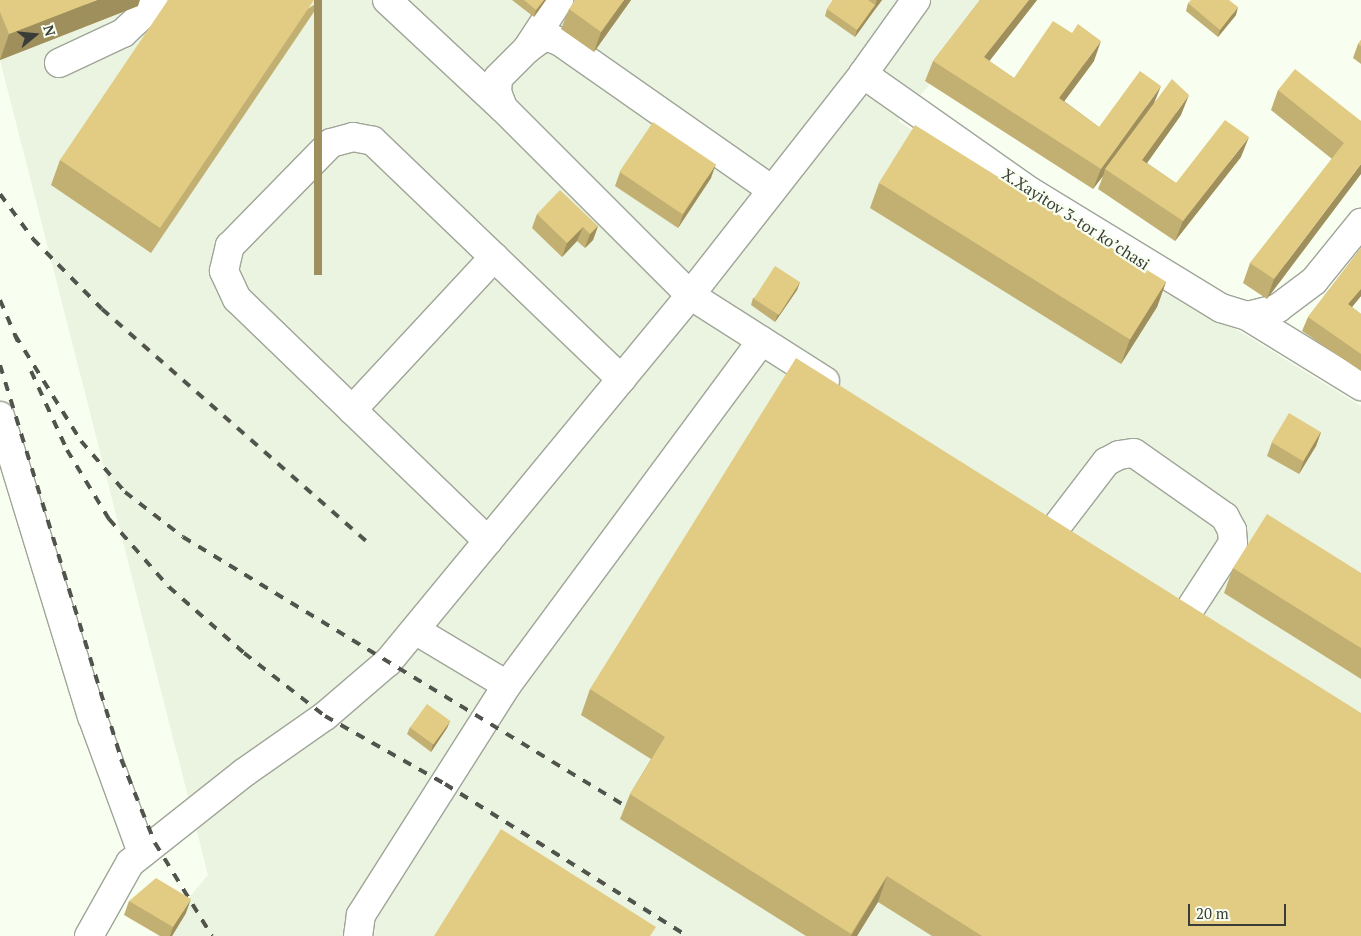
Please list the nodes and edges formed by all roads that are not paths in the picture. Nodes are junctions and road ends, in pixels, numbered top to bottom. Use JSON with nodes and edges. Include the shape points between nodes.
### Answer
{"nodes":[{"id":1,"x":154,"y":0,"type":"edge"},
{"id":2,"x":387,"y":0,"type":"edge"},
{"id":3,"x":560,"y":0,"type":"edge"},
{"id":4,"x":916,"y":0,"type":"edge"},
{"id":5,"x":527,"y":49,"type":"junction"},
{"id":6,"x":58,"y":63,"type":"dead end"},
{"id":7,"x":863,"y":74,"type":"junction"},
{"id":8,"x":503,"y":108,"type":"junction"},
{"id":9,"x":772,"y":190,"type":"junction"},
{"id":10,"x":1361,"y":223,"type":"edge"},
{"id":11,"x":494,"y":257,"type":"junction"},
{"id":12,"x":690,"y":295,"type":"junction"},
{"id":13,"x":1247,"y":316,"type":"junction"},
{"id":14,"x":762,"y":341,"type":"junction"},
{"id":15,"x":621,"y":379,"type":"junction"},
{"id":16,"x":1361,"y":386,"type":"edge"},
{"id":17,"x":846,"y":394,"type":"edge"},
{"id":18,"x":352,"y":410,"type":"junction"},
{"id":19,"x":0,"y":416,"type":"edge"},
{"id":20,"x":1032,"y":510,"type":"edge"},
{"id":21,"x":1058,"y":526,"type":"junction"},
{"id":22,"x":488,"y":541,"type":"junction"},
{"id":23,"x":1082,"y":542,"type":"edge"},
{"id":24,"x":1165,"y":594,"type":"edge"},
{"id":25,"x":1190,"y":609,"type":"junction"},
{"id":26,"x":1215,"y":625,"type":"edge"},
{"id":27,"x":415,"y":630,"type":"junction"},
{"id":28,"x":507,"y":684,"type":"junction"},
{"id":29,"x":142,"y":853,"type":"junction"},
{"id":30,"x":89,"y":936,"type":"edge"},
{"id":31,"x":358,"y":936,"type":"edge"}],
"edges":[{"from":1,"to":6,"type":"street","via":[[152,6],[123,33]]},
{"from":2,"to":8,"type":"street"},
{"from":3,"to":5,"type":"street"},
{"from":4,"to":7,"type":"street"},
{"from":5,"to":8,"type":"street","via":[[498,78],[496,92]]},
{"from":5,"to":9,"type":"street","via":[[545,36],[561,42]]},
{"from":7,"to":9,"type":"street"},
{"from":7,"to":13,"type":"street","name":"X.Xayitov 3-tor koʼchasi","via":[[1039,197],[1170,279],[1222,308]]},
{"from":8,"to":12,"type":"street"},
{"from":9,"to":12,"type":"street"},
{"from":10,"to":13,"type":"street","via":[[1314,281],[1278,308]]},
{"from":11,"to":15,"type":"street"},
{"from":11,"to":18,"type":"street"},
{"from":11,"to":18,"type":"street","via":[[373,140],[353,137],[331,143],[230,246],[224,271],[237,300]]},
{"from":12,"to":14,"type":"street"},
{"from":12,"to":15,"type":"street"},
{"from":13,"to":16,"type":"street","name":"X.Xayitov 3-tor koʼchasi"},
{"from":14,"to":17,"type":"street"},
{"from":14,"to":28,"type":"street"},
{"from":15,"to":22,"type":"street"},
{"from":18,"to":22,"type":"street"},
{"from":19,"to":29,"type":"street","via":[[92,716]]},
{"from":20,"to":21,"type":"street"},
{"from":21,"to":23,"type":"street"},
{"from":21,"to":25,"type":"street","via":[[1106,462],[1119,455],[1134,453],[1225,516],[1232,530],[1233,543]]},
{"from":22,"to":27,"type":"street"},
{"from":24,"to":25,"type":"street"},
{"from":25,"to":26,"type":"street"},
{"from":27,"to":28,"type":"street"},
{"from":27,"to":29,"type":"street","via":[[388,662],[325,716],[245,772]]},
{"from":28,"to":31,"type":"street","via":[[362,915]]},
{"from":29,"to":30,"type":"street","via":[[130,863]]}]}
